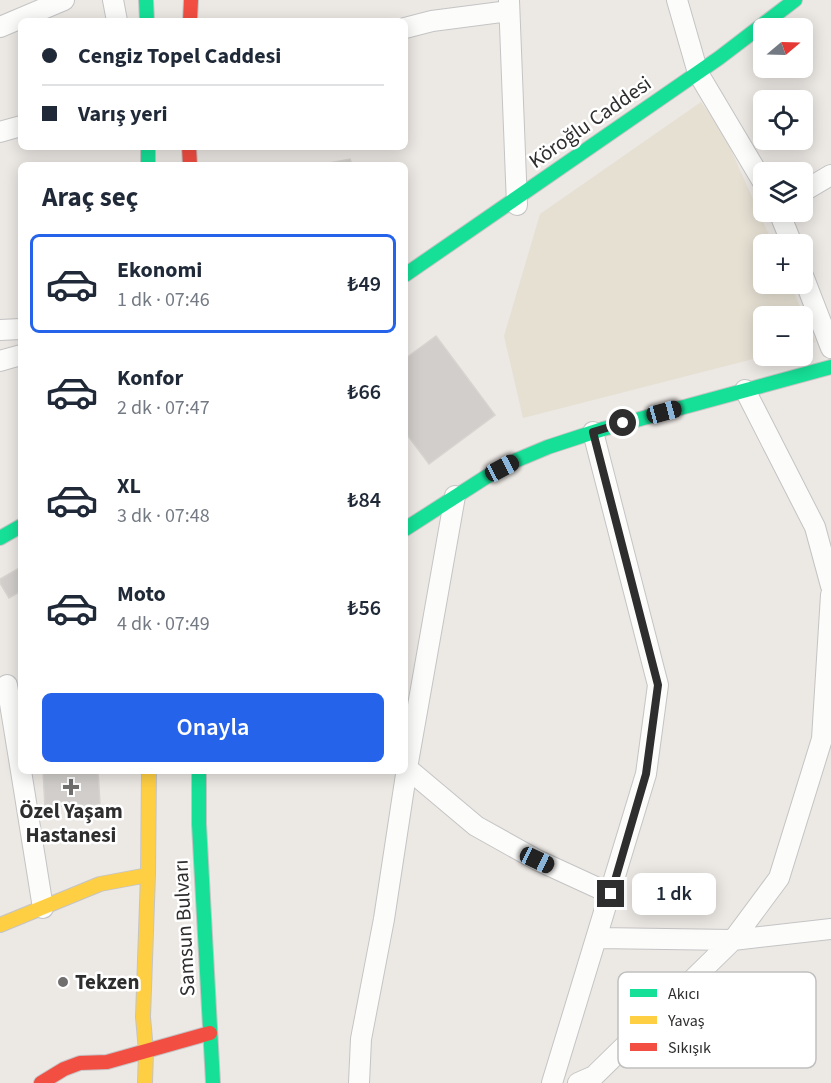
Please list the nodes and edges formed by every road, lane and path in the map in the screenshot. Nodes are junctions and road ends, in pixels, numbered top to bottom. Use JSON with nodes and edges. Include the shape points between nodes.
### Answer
{"nodes":[{"id":1,"x":64,"y":0,"type":"edge"},
{"id":2,"x":113,"y":0,"type":"edge"},
{"id":3,"x":146,"y":0,"type":"edge"},
{"id":4,"x":677,"y":0,"type":"edge"},
{"id":5,"x":795,"y":0,"type":"edge"},
{"id":6,"x":509,"y":6,"type":"edge"},
{"id":7,"x":21,"y":18,"type":"edge"},
{"id":8,"x":116,"y":18,"type":"edge"},
{"id":9,"x":147,"y":18,"type":"edge"},
{"id":10,"x":18,"y":19,"type":"edge"},
{"id":11,"x":0,"y":27,"type":"edge"},
{"id":12,"x":408,"y":27,"type":"edge"},
{"id":13,"x":698,"y":73,"type":"junction"},
{"id":14,"x":18,"y":127,"type":"edge"},
{"id":15,"x":0,"y":132,"type":"edge"},
{"id":16,"x":753,"y":166,"type":"edge"},
{"id":17,"x":831,"y":175,"type":"edge"},
{"id":18,"x":813,"y":186,"type":"edge"},
{"id":19,"x":517,"y":202,"type":"junction"},
{"id":20,"x":408,"y":273,"type":"edge"},
{"id":21,"x":810,"y":294,"type":"edge"},
{"id":22,"x":18,"y":329,"type":"edge"},
{"id":23,"x":0,"y":330,"type":"edge"},
{"id":24,"x":831,"y":348,"type":"edge"},
{"id":25,"x":18,"y":356,"type":"edge"},
{"id":26,"x":0,"y":361,"type":"edge"},
{"id":27,"x":831,"y":367,"type":"edge"},
{"id":28,"x":745,"y":390,"type":"junction"},
{"id":29,"x":593,"y":432,"type":"junction"},
{"id":30,"x":455,"y":495,"type":"junction"},
{"id":31,"x":823,"y":523,"type":"edge"},
{"id":32,"x":408,"y":527,"type":"edge"},
{"id":33,"x":18,"y":528,"type":"edge"},
{"id":34,"x":0,"y":538,"type":"edge"},
{"id":35,"x":831,"y":586,"type":"edge"},
{"id":36,"x":831,"y":595,"type":"edge"},
{"id":37,"x":9,"y":684,"type":"edge"},
{"id":38,"x":827,"y":733,"type":"edge"},
{"id":39,"x":18,"y":749,"type":"edge"},
{"id":40,"x":408,"y":762,"type":"edge"},
{"id":41,"x":408,"y":769,"type":"edge"},
{"id":42,"x":21,"y":774,"type":"edge"},
{"id":43,"x":149,"y":774,"type":"edge"},
{"id":44,"x":199,"y":774,"type":"edge"},
{"id":45,"x":406,"y":774,"type":"edge"},
{"id":46,"x":148,"y":875,"type":"junction"},
{"id":47,"x":611,"y":894,"type":"junction"},
{"id":48,"x":43,"y":908,"type":"junction"},
{"id":49,"x":0,"y":925,"type":"edge"},
{"id":50,"x":831,"y":929,"type":"edge"},
{"id":51,"x":598,"y":938,"type":"junction"},
{"id":52,"x":733,"y":940,"type":"junction"},
{"id":53,"x":700,"y":972,"type":"edge"},
{"id":54,"x":210,"y":1033,"type":"junction"},
{"id":55,"x":146,"y":1051,"type":"junction"},
{"id":56,"x":618,"y":1053,"type":"edge"},
{"id":57,"x":41,"y":1083,"type":"edge"},
{"id":58,"x":145,"y":1083,"type":"edge"},
{"id":59,"x":213,"y":1083,"type":"edge"},
{"id":60,"x":359,"y":1083,"type":"edge"},
{"id":61,"x":552,"y":1083,"type":"edge"},
{"id":62,"x":578,"y":1083,"type":"edge"}],
"edges":[{"from":1,"to":7,"type":"street"},
{"from":2,"to":8,"type":"street"},
{"from":3,"to":9,"type":"street"},
{"from":4,"to":13,"type":"street"},
{"from":5,"to":13,"type":"street","name":"Köroğlu Caddesi"},
{"from":6,"to":12,"type":"street"},
{"from":6,"to":19,"type":"street"},
{"from":10,"to":11,"type":"street"},
{"from":13,"to":16,"type":"street"},
{"from":13,"to":19,"type":"street","name":"Köroğlu Caddesi"},
{"from":14,"to":15,"type":"street"},
{"from":17,"to":18,"type":"street"},
{"from":19,"to":20,"type":"street","name":"Köroğlu Caddesi"},
{"from":21,"to":24,"type":"street"},
{"from":22,"to":23,"type":"street"},
{"from":25,"to":26,"type":"street"},
{"from":27,"to":28,"type":"street"},
{"from":28,"to":29,"type":"street"},
{"from":28,"to":31,"type":"street"},
{"from":29,"to":30,"type":"street","via":[[517,460]]},
{"from":29,"to":47,"type":"street","via":[[658,685],[646,774]]},
{"from":30,"to":32,"type":"street"},
{"from":30,"to":40,"type":"street"},
{"from":31,"to":35,"type":"street"},
{"from":33,"to":34,"type":"street"},
{"from":36,"to":38,"type":"street"},
{"from":37,"to":39,"type":"street"},
{"from":38,"to":52,"type":"street","via":[[779,878]]},
{"from":41,"to":47,"type":"street","via":[[476,826]]},
{"from":42,"to":48,"type":"street"},
{"from":43,"to":46,"type":"street"},
{"from":44,"to":54,"type":"street","name":"Samsun Bulvarı"},
{"from":45,"to":60,"type":"street","via":[[361,1039]]},
{"from":46,"to":48,"type":"street","via":[[100,884]]},
{"from":46,"to":55,"type":"street","via":[[143,1017]]},
{"from":47,"to":51,"type":"street"},
{"from":48,"to":49,"type":"street"},
{"from":50,"to":52,"type":"street"},
{"from":51,"to":52,"type":"street"},
{"from":51,"to":61,"type":"street"},
{"from":52,"to":53,"type":"street"},
{"from":54,"to":55,"type":"street"},
{"from":54,"to":59,"type":"street","name":"Samsun Bulvarı"},
{"from":55,"to":57,"type":"street","via":[[107,1062],[84,1061]]},
{"from":55,"to":58,"type":"street"},
{"from":56,"to":62,"type":"street","via":[[594,1076]]}]}
